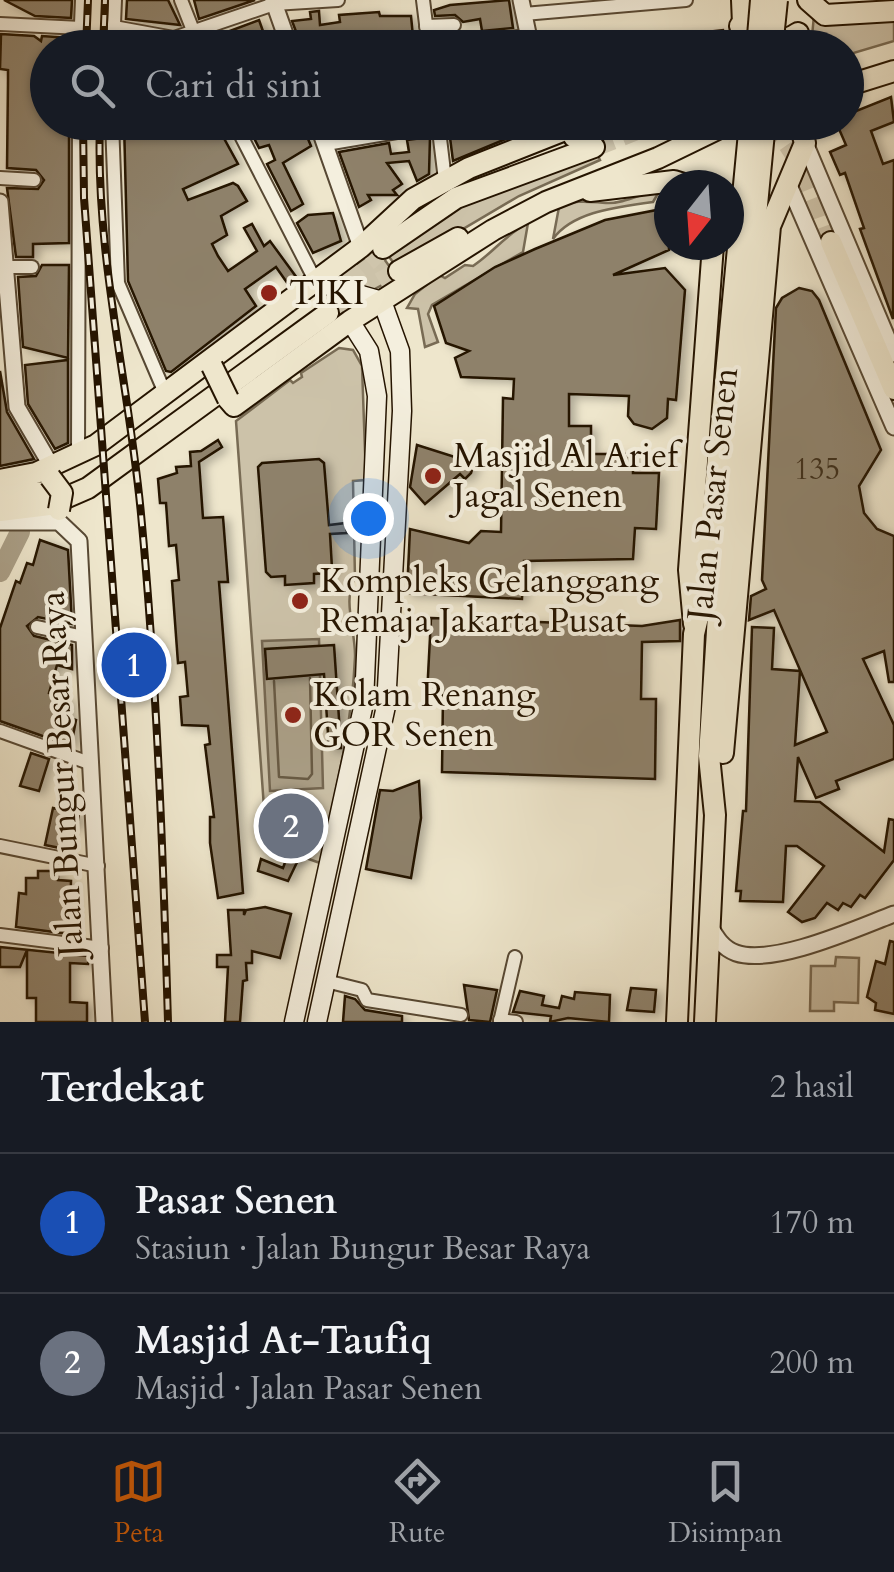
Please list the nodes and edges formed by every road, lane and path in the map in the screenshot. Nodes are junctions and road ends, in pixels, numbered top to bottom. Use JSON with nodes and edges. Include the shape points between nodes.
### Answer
{"nodes":[{"id":1,"x":82,"y":0,"type":"edge"},
{"id":2,"x":115,"y":0,"type":"edge"},
{"id":3,"x":181,"y":0,"type":"edge"},
{"id":4,"x":338,"y":0,"type":"edge"},
{"id":5,"x":423,"y":0,"type":"edge"},
{"id":6,"x":686,"y":0,"type":"edge"},
{"id":7,"x":742,"y":0,"type":"edge"},
{"id":8,"x":761,"y":0,"type":"edge"},
{"id":9,"x":776,"y":0,"type":"edge"},
{"id":10,"x":800,"y":0,"type":"edge"},
{"id":11,"x":808,"y":0,"type":"edge"},
{"id":12,"x":274,"y":2,"type":"edge"},
{"id":13,"x":522,"y":7,"type":"edge"},
{"id":14,"x":894,"y":11,"type":"edge"},
{"id":15,"x":0,"y":24,"type":"edge"},
{"id":16,"x":426,"y":26,"type":"junction"},
{"id":17,"x":454,"y":26,"type":"dead end"},
{"id":18,"x":114,"y":27,"type":"joint"},
{"id":19,"x":81,"y":28,"type":"joint"},
{"id":20,"x":128,"y":30,"type":"edge"},
{"id":21,"x":192,"y":30,"type":"edge"},
{"id":22,"x":198,"y":30,"type":"edge"},
{"id":23,"x":284,"y":30,"type":"edge"},
{"id":24,"x":427,"y":30,"type":"edge"},
{"id":25,"x":742,"y":30,"type":"edge"},
{"id":26,"x":758,"y":30,"type":"edge"},
{"id":27,"x":774,"y":30,"type":"edge"},
{"id":28,"x":798,"y":30,"type":"edge"},
{"id":29,"x":894,"y":71,"type":"edge"},
{"id":30,"x":864,"y":80,"type":"edge"},
{"id":31,"x":79,"y":140,"type":"edge"},
{"id":32,"x":113,"y":140,"type":"edge"},
{"id":33,"x":243,"y":140,"type":"edge"},
{"id":34,"x":325,"y":140,"type":"edge"},
{"id":35,"x":348,"y":140,"type":"edge"},
{"id":36,"x":440,"y":140,"type":"edge"},
{"id":37,"x":527,"y":140,"type":"edge"},
{"id":38,"x":561,"y":140,"type":"edge"},
{"id":39,"x":691,"y":140,"type":"edge"},
{"id":40,"x":749,"y":140,"type":"edge"},
{"id":41,"x":763,"y":140,"type":"edge"},
{"id":42,"x":800,"y":140,"type":"edge"},
{"id":43,"x":805,"y":140,"type":"edge"},
{"id":44,"x":326,"y":144,"type":"junction"},
{"id":45,"x":677,"y":146,"type":"junction"},
{"id":46,"x":594,"y":147,"type":"tunnel mouth"},
{"id":47,"x":0,"y":178,"type":"edge"},
{"id":48,"x":34,"y":180,"type":"dead end"},
{"id":49,"x":445,"y":180,"type":"junction"},
{"id":50,"x":788,"y":183,"type":"junction"},
{"id":51,"x":654,"y":184,"type":"edge"},
{"id":52,"x":575,"y":192,"type":"junction"},
{"id":53,"x":0,"y":202,"type":"edge"},
{"id":54,"x":0,"y":218,"type":"edge"},
{"id":55,"x":831,"y":242,"type":"tunnel mouth"},
{"id":56,"x":361,"y":247,"type":"junction"},
{"id":57,"x":712,"y":260,"type":"edge"},
{"id":58,"x":32,"y":267,"type":"dead end"},
{"id":59,"x":4,"y":268,"type":"junction"},
{"id":60,"x":399,"y":271,"type":"tunnel mouth"},
{"id":61,"x":322,"y":299,"type":"junction"},
{"id":62,"x":382,"y":302,"type":"junction"},
{"id":63,"x":350,"y":321,"type":"junction"},
{"id":64,"x":894,"y":354,"type":"edge"},
{"id":65,"x":212,"y":363,"type":"junction"},
{"id":66,"x":5,"y":366,"type":"edge"},
{"id":67,"x":894,"y":389,"type":"edge"},
{"id":68,"x":165,"y":393,"type":"junction"},
{"id":69,"x":894,"y":427,"type":"edge"},
{"id":70,"x":376,"y":438,"type":"junction"},
{"id":71,"x":401,"y":439,"type":"junction"},
{"id":72,"x":78,"y":456,"type":"junction"},
{"id":73,"x":46,"y":473,"type":"junction"},
{"id":74,"x":0,"y":480,"type":"edge"},
{"id":75,"x":0,"y":496,"type":"edge"},
{"id":76,"x":60,"y":519,"type":"junction"},
{"id":77,"x":2,"y":523,"type":"edge"},
{"id":78,"x":712,"y":592,"type":"junction"},
{"id":79,"x":37,"y":627,"type":"dead end"},
{"id":80,"x":694,"y":630,"type":"junction"},
{"id":81,"x":84,"y":637,"type":"junction"},
{"id":82,"x":0,"y":731,"type":"edge"},
{"id":83,"x":92,"y":764,"type":"junction"},
{"id":84,"x":715,"y":814,"type":"junction"},
{"id":85,"x":0,"y":846,"type":"edge"},
{"id":86,"x":98,"y":866,"type":"junction"},
{"id":87,"x":894,"y":914,"type":"edge"},
{"id":88,"x":0,"y":935,"type":"edge"},
{"id":89,"x":709,"y":935,"type":"junction"},
{"id":90,"x":102,"y":948,"type":"junction"},
{"id":91,"x":515,"y":957,"type":"dead end"},
{"id":92,"x":326,"y":981,"type":"junction"},
{"id":93,"x":460,"y":1016,"type":"dead end"},
{"id":94,"x":500,"y":1021,"type":"edge"},
{"id":95,"x":104,"y":1022,"type":"edge"},
{"id":96,"x":294,"y":1022,"type":"edge"},
{"id":97,"x":317,"y":1022,"type":"edge"},
{"id":98,"x":516,"y":1022,"type":"edge"},
{"id":99,"x":677,"y":1022,"type":"edge"},
{"id":100,"x":705,"y":1022,"type":"edge"}],
"edges":[{"from":1,"to":19,"type":"street"},
{"from":2,"to":18,"type":"street"},
{"from":3,"to":21,"type":"street"},
{"from":4,"to":12,"type":"street"},
{"from":5,"to":16,"type":"street"},
{"from":6,"to":13,"type":"street"},
{"from":7,"to":25,"type":"main road"},
{"from":8,"to":26,"type":"main road","bridge":true},
{"from":9,"to":27,"type":"main road","bridge":true},
{"from":10,"to":28,"type":"main road"},
{"from":11,"to":14,"type":"main road","via":[[825,15]]},
{"from":12,"to":22,"type":"street"},
{"from":12,"to":23,"type":"street"},
{"from":15,"to":19,"type":"street"},
{"from":16,"to":17,"type":"street"},
{"from":16,"to":24,"type":"street"},
{"from":18,"to":20,"type":"street"},
{"from":29,"to":30,"type":"main road"},
{"from":31,"to":72,"type":"street"},
{"from":32,"to":68,"type":"street","via":[[118,282]]},
{"from":33,"to":61,"type":"street"},
{"from":34,"to":44,"type":"street"},
{"from":35,"to":44,"type":"street"},
{"from":36,"to":49,"type":"street"},
{"from":37,"to":49,"type":"main road"},
{"from":38,"to":46,"type":"main road","via":[[438,192],[415,208],[383,248],[456,198]]},
{"from":39,"to":45,"type":"main road"},
{"from":40,"to":78,"type":"main road"},
{"from":41,"to":78,"type":"main road"},
{"from":42,"to":50,"type":"main road","name":"Jalan Pasar Senen"},
{"from":43,"to":64,"type":"street"},
{"from":44,"to":56,"type":"street"},
{"from":45,"to":52,"type":"main road"},
{"from":45,"to":60,"type":"main road","via":[[547,188]]},
{"from":47,"to":48,"type":"street"},
{"from":49,"to":56,"type":"main road","via":[[412,199]]},
{"from":50,"to":69,"type":"street"},
{"from":50,"to":84,"type":"main road","name":"Jalan Pasar Senen","via":[[770,226]]},
{"from":51,"to":52,"type":"main road"},
{"from":52,"to":62,"type":"main road","via":[[493,230]]},
{"from":53,"to":54,"type":"street"},
{"from":54,"to":59,"type":"street"},
{"from":55,"to":67,"type":"main road"},
{"from":56,"to":61,"type":"main road"},
{"from":57,"to":80,"type":"main road","via":[[689,570]]},
{"from":58,"to":59,"type":"street"},
{"from":59,"to":66,"type":"street"},
{"from":61,"to":62,"type":"main road"},
{"from":61,"to":65,"type":"main road"},
{"from":61,"to":75,"type":"main road","via":[[84,476],[45,492]]},
{"from":61,"to":77,"type":"main road","via":[[88,488]]},
{"from":62,"to":63,"type":"main road"},
{"from":62,"to":71,"type":"main road","via":[[400,351]]},
{"from":63,"to":65,"type":"main road","bridge":true,"via":[[231,402]]},
{"from":63,"to":70,"type":"main road","via":[[373,366]]},
{"from":65,"to":68,"type":"main road"},
{"from":66,"to":73,"type":"street"},
{"from":68,"to":72,"type":"main road"},
{"from":70,"to":71,"type":"main road"},
{"from":70,"to":96,"type":"main road","via":[[364,703]]},
{"from":71,"to":92,"type":"main road","via":[[386,706]]},
{"from":72,"to":73,"type":"main road"},
{"from":73,"to":74,"type":"main road"},
{"from":73,"to":76,"type":"main road","bridge":true,"via":[[62,492]]},
{"from":76,"to":77,"type":"street"},
{"from":76,"to":81,"type":"street","name":"Jalan Bungur Besar Raya","via":[[79,542]]},
{"from":78,"to":80,"type":"main road","name":"Jalan Pasar Senen"},
{"from":78,"to":84,"type":"main road","name":"Jalan Pasar Senen","via":[[709,756]]},
{"from":79,"to":81,"type":"street"},
{"from":80,"to":99,"type":"main road","name":"Jalan Pasar Senen"},
{"from":81,"to":83,"type":"street","name":"Jalan Bungur Besar Raya"},
{"from":82,"to":83,"type":"street"},
{"from":83,"to":86,"type":"street","name":"Jalan Bungur Besar Raya"},
{"from":84,"to":89,"type":"main road","name":"Jalan Pasar Senen"},
{"from":85,"to":86,"type":"street"},
{"from":86,"to":90,"type":"street","name":"Jalan Bungur Besar Raya"},
{"from":87,"to":89,"type":"street","via":[[755,955],[735,953]]},
{"from":88,"to":90,"type":"street"},
{"from":89,"to":100,"type":"main road","name":"Jalan Pasar Senen"},
{"from":90,"to":95,"type":"street","name":"Jalan Bungur Besar Raya"},
{"from":91,"to":94,"type":"street"},
{"from":92,"to":93,"type":"street","via":[[362,990],[367,1000]]},
{"from":92,"to":97,"type":"main road"},
{"from":94,"to":98,"type":"street"}]}
